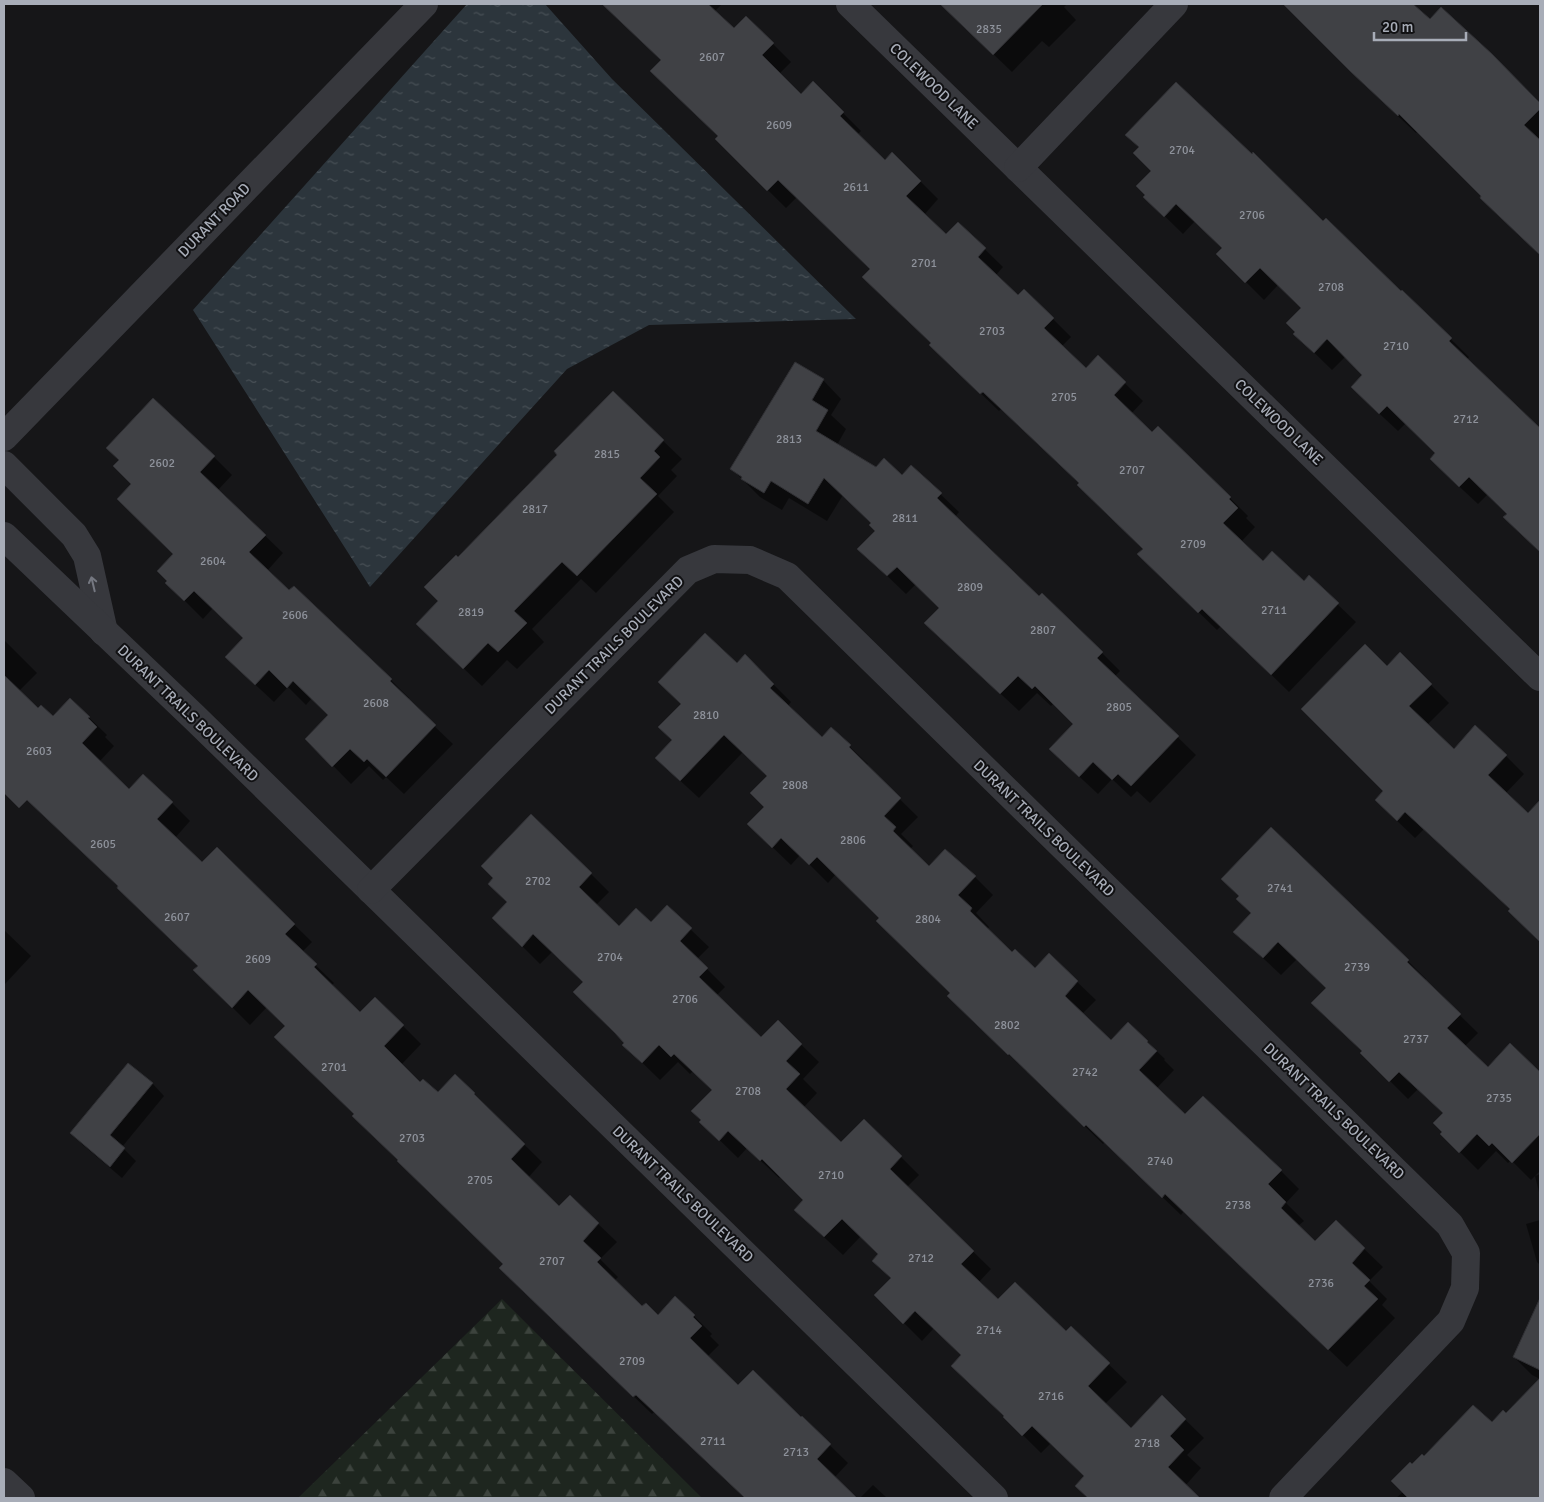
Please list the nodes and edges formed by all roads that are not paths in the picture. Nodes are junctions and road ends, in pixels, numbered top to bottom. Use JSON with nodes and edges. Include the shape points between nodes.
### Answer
{"nodes":[{"id":1,"x":424,"y":4,"type":"edge"},
{"id":2,"x":850,"y":4,"type":"edge"},
{"id":3,"x":1174,"y":4,"type":"edge"},
{"id":4,"x":1018,"y":168,"type":"junction"},
{"id":5,"x":4,"y":437,"type":"edge"},
{"id":6,"x":4,"y":465,"type":"edge"},
{"id":7,"x":4,"y":536,"type":"edge"},
{"id":8,"x":104,"y":632,"type":"junction"},
{"id":9,"x":1540,"y":677,"type":"edge"},
{"id":10,"x":371,"y":890,"type":"junction"},
{"id":11,"x":4,"y":1482,"type":"edge"},
{"id":12,"x":20,"y":1498,"type":"edge"},
{"id":13,"x":994,"y":1498,"type":"edge"},
{"id":14,"x":1283,"y":1498,"type":"edge"}],
"edges":[{"from":1,"to":5,"type":"street","name":"DURANT ROAD"},
{"from":2,"to":4,"type":"street","name":"COLEWOOD LANE"},
{"from":3,"to":4,"type":"street"},
{"from":4,"to":9,"type":"street","name":"COLEWOOD LANE"},
{"from":8,"to":6,"type":"street","one_way":true,"via":[[87,556],[74,536]]},
{"from":7,"to":8,"type":"street","name":"DURANT TRAILS BOULEVARD"},
{"from":8,"to":10,"type":"street","name":"DURANT TRAILS BOULEVARD"},
{"from":10,"to":13,"type":"street","name":"DURANT TRAILS BOULEVARD"},
{"from":10,"to":14,"type":"street","name":"DURANT TRAILS BOULEVARD","via":[[688,570],[714,559],[750,560],[787,576],[1450,1225],[1466,1253],[1465,1288],[1451,1320]]},
{"from":11,"to":12,"type":"street"}]}
